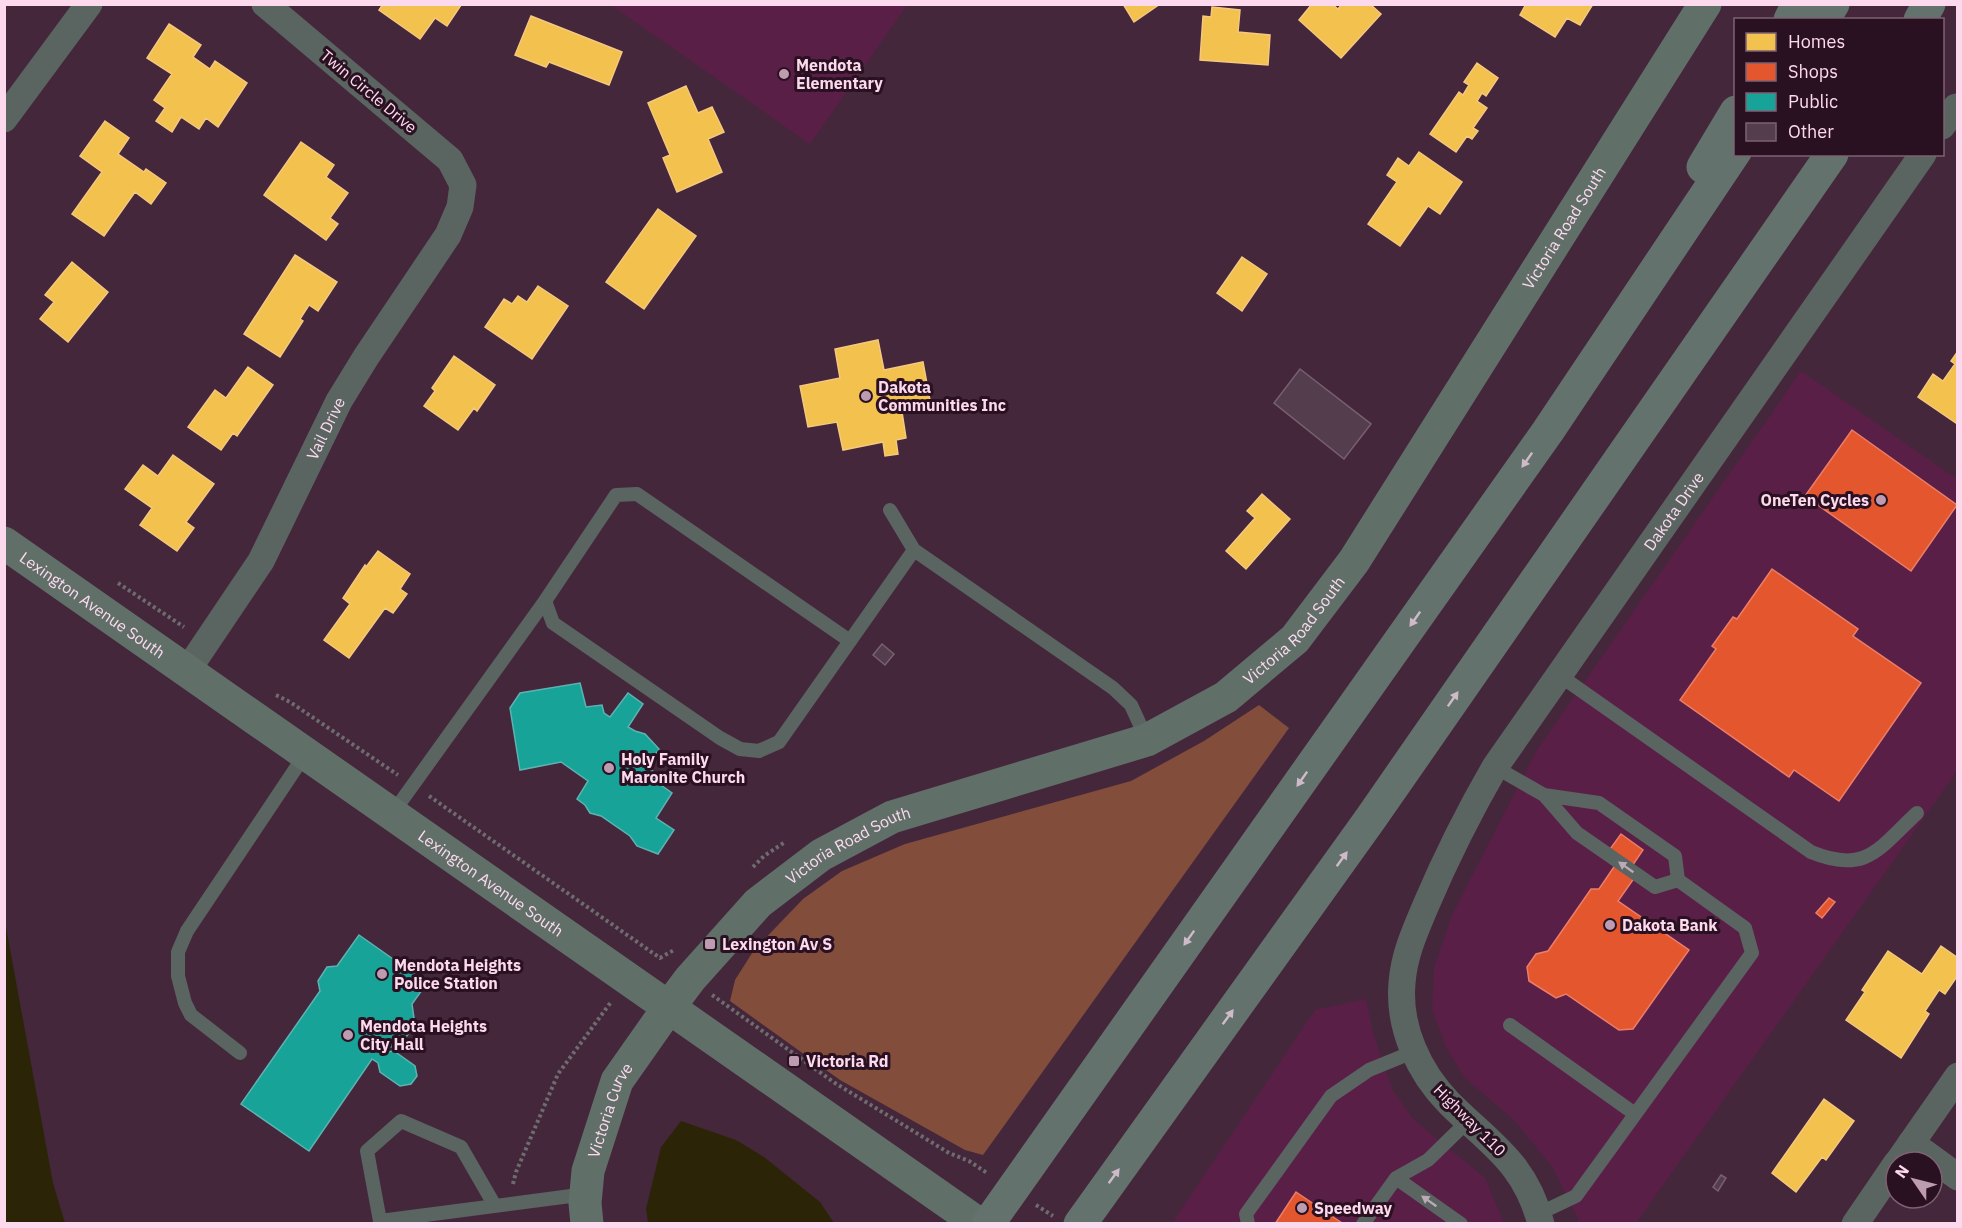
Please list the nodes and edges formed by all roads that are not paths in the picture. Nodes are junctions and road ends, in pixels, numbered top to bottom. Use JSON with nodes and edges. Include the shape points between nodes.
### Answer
{"nodes":[{"id":1,"x":88,"y":4,"type":"edge"},
{"id":2,"x":265,"y":4,"type":"edge"},
{"id":3,"x":1705,"y":4,"type":"edge"},
{"id":4,"x":1798,"y":4,"type":"edge"},
{"id":5,"x":1833,"y":4,"type":"edge"},
{"id":6,"x":1929,"y":4,"type":"edge"},
{"id":7,"x":1791,"y":18,"type":"edge"},
{"id":8,"x":1824,"y":18,"type":"edge"},
{"id":9,"x":1921,"y":18,"type":"edge"},
{"id":10,"x":1734,"y":115,"type":"edge"},
{"id":11,"x":4,"y":119,"type":"edge"},
{"id":12,"x":1734,"y":153,"type":"edge"},
{"id":13,"x":1831,"y":156,"type":"edge"},
{"id":14,"x":1922,"y":156,"type":"edge"},
{"id":15,"x":463,"y":185,"type":"joint"},
{"id":16,"x":1548,"y":431,"type":"junction"},
{"id":17,"x":890,"y":510,"type":"dead end"},
{"id":18,"x":4,"y":543,"type":"edge"},
{"id":19,"x":914,"y":550,"type":"junction"},
{"id":20,"x":545,"y":601,"type":"junction"},
{"id":21,"x":850,"y":641,"type":"junction"},
{"id":22,"x":196,"y":658,"type":"junction"},
{"id":23,"x":1559,"y":675,"type":"junction"},
{"id":24,"x":1147,"y":740,"type":"junction"},
{"id":25,"x":306,"y":753,"type":"junction"},
{"id":26,"x":1495,"y":767,"type":"junction"},
{"id":27,"x":1544,"y":795,"type":"junction"},
{"id":28,"x":1917,"y":813,"type":"dead end"},
{"id":29,"x":392,"y":814,"type":"junction"},
{"id":30,"x":1438,"y":878,"type":"joint"},
{"id":31,"x":1678,"y":880,"type":"junction"},
{"id":32,"x":669,"y":1007,"type":"junction"},
{"id":33,"x":1510,"y":1025,"type":"dead end"},
{"id":34,"x":1413,"y":1052,"type":"junction"},
{"id":35,"x":240,"y":1053,"type":"dead end"},
{"id":36,"x":1958,"y":1076,"type":"edge"},
{"id":37,"x":1635,"y":1114,"type":"junction"},
{"id":38,"x":1468,"y":1120,"type":"junction"},
{"id":39,"x":1906,"y":1150,"type":"edge"},
{"id":40,"x":1396,"y":1178,"type":"junction"},
{"id":41,"x":1884,"y":1182,"type":"edge"},
{"id":42,"x":495,"y":1206,"type":"junction"},
{"id":43,"x":587,"y":1209,"type":"edge"},
{"id":44,"x":1540,"y":1219,"type":"edge"},
{"id":45,"x":979,"y":1224,"type":"edge"},
{"id":46,"x":988,"y":1224,"type":"edge"},
{"id":47,"x":1080,"y":1224,"type":"edge"},
{"id":48,"x":1248,"y":1224,"type":"edge"},
{"id":49,"x":1363,"y":1224,"type":"edge"},
{"id":50,"x":1461,"y":1224,"type":"edge"},
{"id":51,"x":1855,"y":1224,"type":"edge"}],
"edges":[{"from":1,"to":11,"type":"street"},
{"from":2,"to":15,"type":"street","name":"Twin Circle Drive","via":[[450,160]]},
{"from":3,"to":24,"type":"street","name":"Victoria Road South","via":[[1354,561],[1308,622],[1295,639],[1226,697]]},
{"from":4,"to":7,"type":"highway"},
{"from":5,"to":8,"type":"highway"},
{"from":6,"to":9,"type":"highway"},
{"from":10,"to":16,"type":"highway"},
{"from":12,"to":16,"type":"highway"},
{"from":47,"to":13,"type":"highway","one_way":true,"via":[[1371,818]]},
{"from":14,"to":23,"type":"street","name":"Dakota Drive"},
{"from":15,"to":22,"type":"street","name":"Vail Drive","via":[[460,207],[448,235],[339,401],[261,561]]},
{"from":16,"to":46,"type":"highway","one_way":true},
{"from":17,"to":19,"type":"lane"},
{"from":18,"to":22,"type":"street","name":"Lexington Avenue South"},
{"from":19,"to":21,"type":"lane"},
{"from":19,"to":24,"type":"lane","via":[[1113,688],[1131,705]]},
{"from":20,"to":21,"type":"lane","via":[[616,495],[637,494]]},
{"from":20,"to":21,"type":"lane","via":[[553,623],[740,749],[759,751],[778,742]]},
{"from":20,"to":29,"type":"lane"},
{"from":22,"to":25,"type":"street","name":"Lexington Avenue South"},
{"from":23,"to":26,"type":"street","name":"Dakota Drive"},
{"from":23,"to":28,"type":"lane","via":[[1811,852],[1831,860],[1854,861],[1870,856]]},
{"from":24,"to":32,"type":"street","name":"Victoria Road South","via":[[892,817],[821,855],[758,903]]},
{"from":25,"to":29,"type":"street","name":"Lexington Avenue South"},
{"from":25,"to":35,"type":"lane","via":[[187,931],[178,952],[178,976],[191,1016]]},
{"from":26,"to":27,"type":"lane"},
{"from":26,"to":30,"type":"street","name":"Dakota Drive"},
{"from":31,"to":27,"type":"lane","one_way":true,"via":[[1655,887],[1577,833]]},
{"from":27,"to":31,"type":"lane","via":[[1599,803],[1675,856]]},
{"from":29,"to":32,"type":"street","name":"Lexington Avenue South"},
{"from":30,"to":34,"type":"street","name":"Highway 110","via":[[1408,948],[1402,984]]},
{"from":31,"to":37,"type":"lane","via":[[1745,928],[1752,953]]},
{"from":32,"to":43,"type":"street","name":"Victoria Curve","via":[[617,1081],[588,1171]]},
{"from":32,"to":45,"type":"street","name":"Lexington Avenue South"},
{"from":33,"to":37,"type":"lane"},
{"from":34,"to":38,"type":"street","name":"Highway 110","via":[[1437,1090]]},
{"from":34,"to":48,"type":"lane","via":[[1369,1070],[1331,1096],[1246,1214]]},
{"from":36,"to":39,"type":"street"},
{"from":37,"to":44,"type":"lane","via":[[1576,1196]]},
{"from":38,"to":40,"type":"lane","via":[[1428,1160]]},
{"from":38,"to":44,"type":"street","name":"Highway 110","via":[[1510,1161],[1531,1193]]},
{"from":40,"to":49,"type":"lane"},
{"from":50,"to":40,"type":"lane","one_way":true},
{"from":41,"to":51,"type":"street"},
{"from":42,"to":42,"type":"lane","via":[[380,1221],[367,1151],[401,1121],[461,1147]]},
{"from":42,"to":43,"type":"lane"}]}
